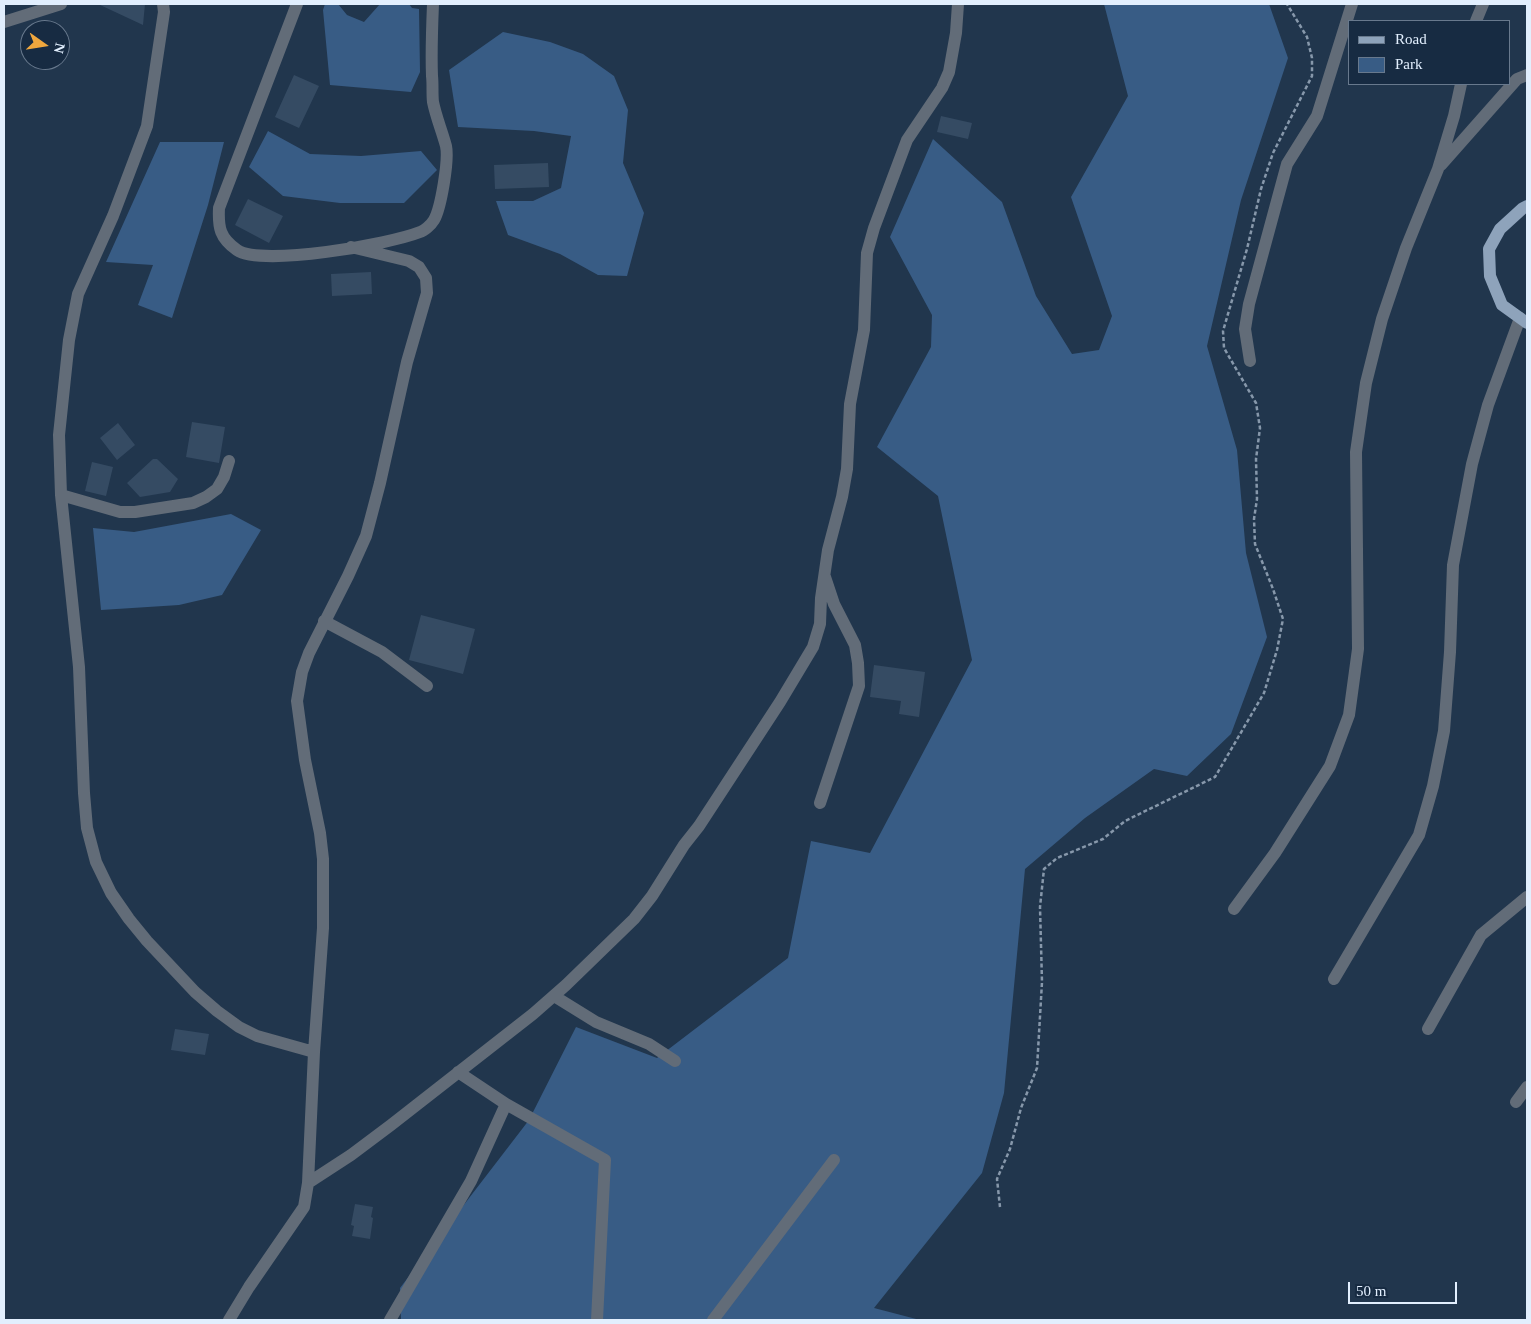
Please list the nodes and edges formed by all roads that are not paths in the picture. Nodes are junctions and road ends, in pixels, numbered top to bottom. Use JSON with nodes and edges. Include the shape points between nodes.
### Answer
{"nodes":[{"id":1,"x":60,"y":4,"type":"edge"},
{"id":2,"x":163,"y":4,"type":"edge"},
{"id":3,"x":297,"y":4,"type":"edge"},
{"id":4,"x":433,"y":4,"type":"edge"},
{"id":5,"x":958,"y":4,"type":"edge"},
{"id":6,"x":1352,"y":4,"type":"edge"},
{"id":7,"x":1483,"y":4,"type":"edge"},
{"id":8,"x":1476,"y":20,"type":"edge"},
{"id":9,"x":4,"y":22,"type":"edge"},
{"id":10,"x":1518,"y":77,"type":"edge"},
{"id":11,"x":1461,"y":85,"type":"edge"},
{"id":12,"x":1438,"y":169,"type":"junction"},
{"id":13,"x":1527,"y":206,"type":"edge"},
{"id":14,"x":351,"y":247,"type":"junction"},
{"id":15,"x":1524,"y":320,"type":"edge"},
{"id":16,"x":1250,"y":361,"type":"dead end"},
{"id":17,"x":229,"y":461,"type":"dead end"},
{"id":18,"x":61,"y":495,"type":"junction"},
{"id":19,"x":824,"y":572,"type":"junction"},
{"id":20,"x":324,"y":621,"type":"junction"},
{"id":21,"x":427,"y":686,"type":"dead end"},
{"id":22,"x":820,"y":803,"type":"dead end"},
{"id":23,"x":1527,"y":896,"type":"edge"},
{"id":24,"x":1234,"y":908,"type":"dead end"},
{"id":25,"x":1334,"y":979,"type":"dead end"},
{"id":26,"x":554,"y":996,"type":"junction"},
{"id":27,"x":1428,"y":1029,"type":"dead end"},
{"id":28,"x":314,"y":1052,"type":"junction"},
{"id":29,"x":674,"y":1061,"type":"dead end"},
{"id":30,"x":458,"y":1072,"type":"junction"},
{"id":31,"x":1527,"y":1087,"type":"edge"},
{"id":32,"x":1516,"y":1102,"type":"dead end"},
{"id":33,"x":506,"y":1104,"type":"junction"},
{"id":34,"x":834,"y":1160,"type":"dead end"},
{"id":35,"x":308,"y":1183,"type":"junction"},
{"id":36,"x":229,"y":1320,"type":"edge"},
{"id":37,"x":390,"y":1320,"type":"edge"},
{"id":38,"x":597,"y":1320,"type":"edge"},
{"id":39,"x":713,"y":1320,"type":"edge"}],
"edges":[{"from":1,"to":9,"type":"street"},
{"from":2,"to":18,"type":"street","via":[[147,126],[113,216],[78,294],[69,340],[59,435]]},
{"from":3,"to":14,"type":"street","via":[[219,208],[218,226],[239,251],[261,257],[312,254]]},
{"from":4,"to":14,"type":"street","via":[[433,102],[446,148],[438,210],[433,222],[421,232]]},
{"from":5,"to":19,"type":"street","via":[[949,72],[907,140],[867,252],[864,330],[850,404],[847,469]]},
{"from":6,"to":16,"type":"street","via":[[1317,116],[1287,164],[1249,304],[1245,329]]},
{"from":7,"to":8,"type":"street"},
{"from":10,"to":12,"type":"street"},
{"from":11,"to":12,"type":"street"},
{"from":12,"to":24,"type":"street","via":[[1402,257],[1366,383],[1356,452],[1358,649],[1349,715],[1330,766],[1275,853]]},
{"from":13,"to":15,"type":"main road","via":[[1500,229],[1489,250],[1490,276],[1502,305]]},
{"from":14,"to":20,"type":"street","via":[[409,261],[419,267],[426,278],[427,293],[407,362],[366,536]]},
{"from":15,"to":25,"type":"street","via":[[1488,405],[1472,464],[1453,565],[1444,731],[1419,836]]},
{"from":17,"to":18,"type":"street","via":[[217,489],[194,503],[120,512]]},
{"from":18,"to":28,"type":"street","via":[[79,667],[86,819],[96,862],[129,920],[202,998],[239,1027],[257,1036]]},
{"from":19,"to":22,"type":"street","via":[[834,604],[855,645],[859,686]]},
{"from":19,"to":26,"type":"street","via":[[820,624],[814,647],[798,674],[652,896],[634,918]]},
{"from":20,"to":21,"type":"street","via":[[382,652]]},
{"from":20,"to":28,"type":"street","via":[[302,672],[297,701],[304,760],[323,859],[323,928]]},
{"from":23,"to":27,"type":"street","via":[[1481,935]]},
{"from":26,"to":29,"type":"street","via":[[596,1022],[649,1044]]},
{"from":26,"to":30,"type":"street"},
{"from":28,"to":35,"type":"street"},
{"from":30,"to":33,"type":"street"},
{"from":30,"to":35,"type":"street","via":[[351,1155]]},
{"from":31,"to":32,"type":"street"},
{"from":33,"to":37,"type":"street","via":[[471,1181]]},
{"from":33,"to":38,"type":"street","via":[[605,1160]]},
{"from":34,"to":39,"type":"street"},
{"from":35,"to":36,"type":"street","via":[[304,1207]]}]}
